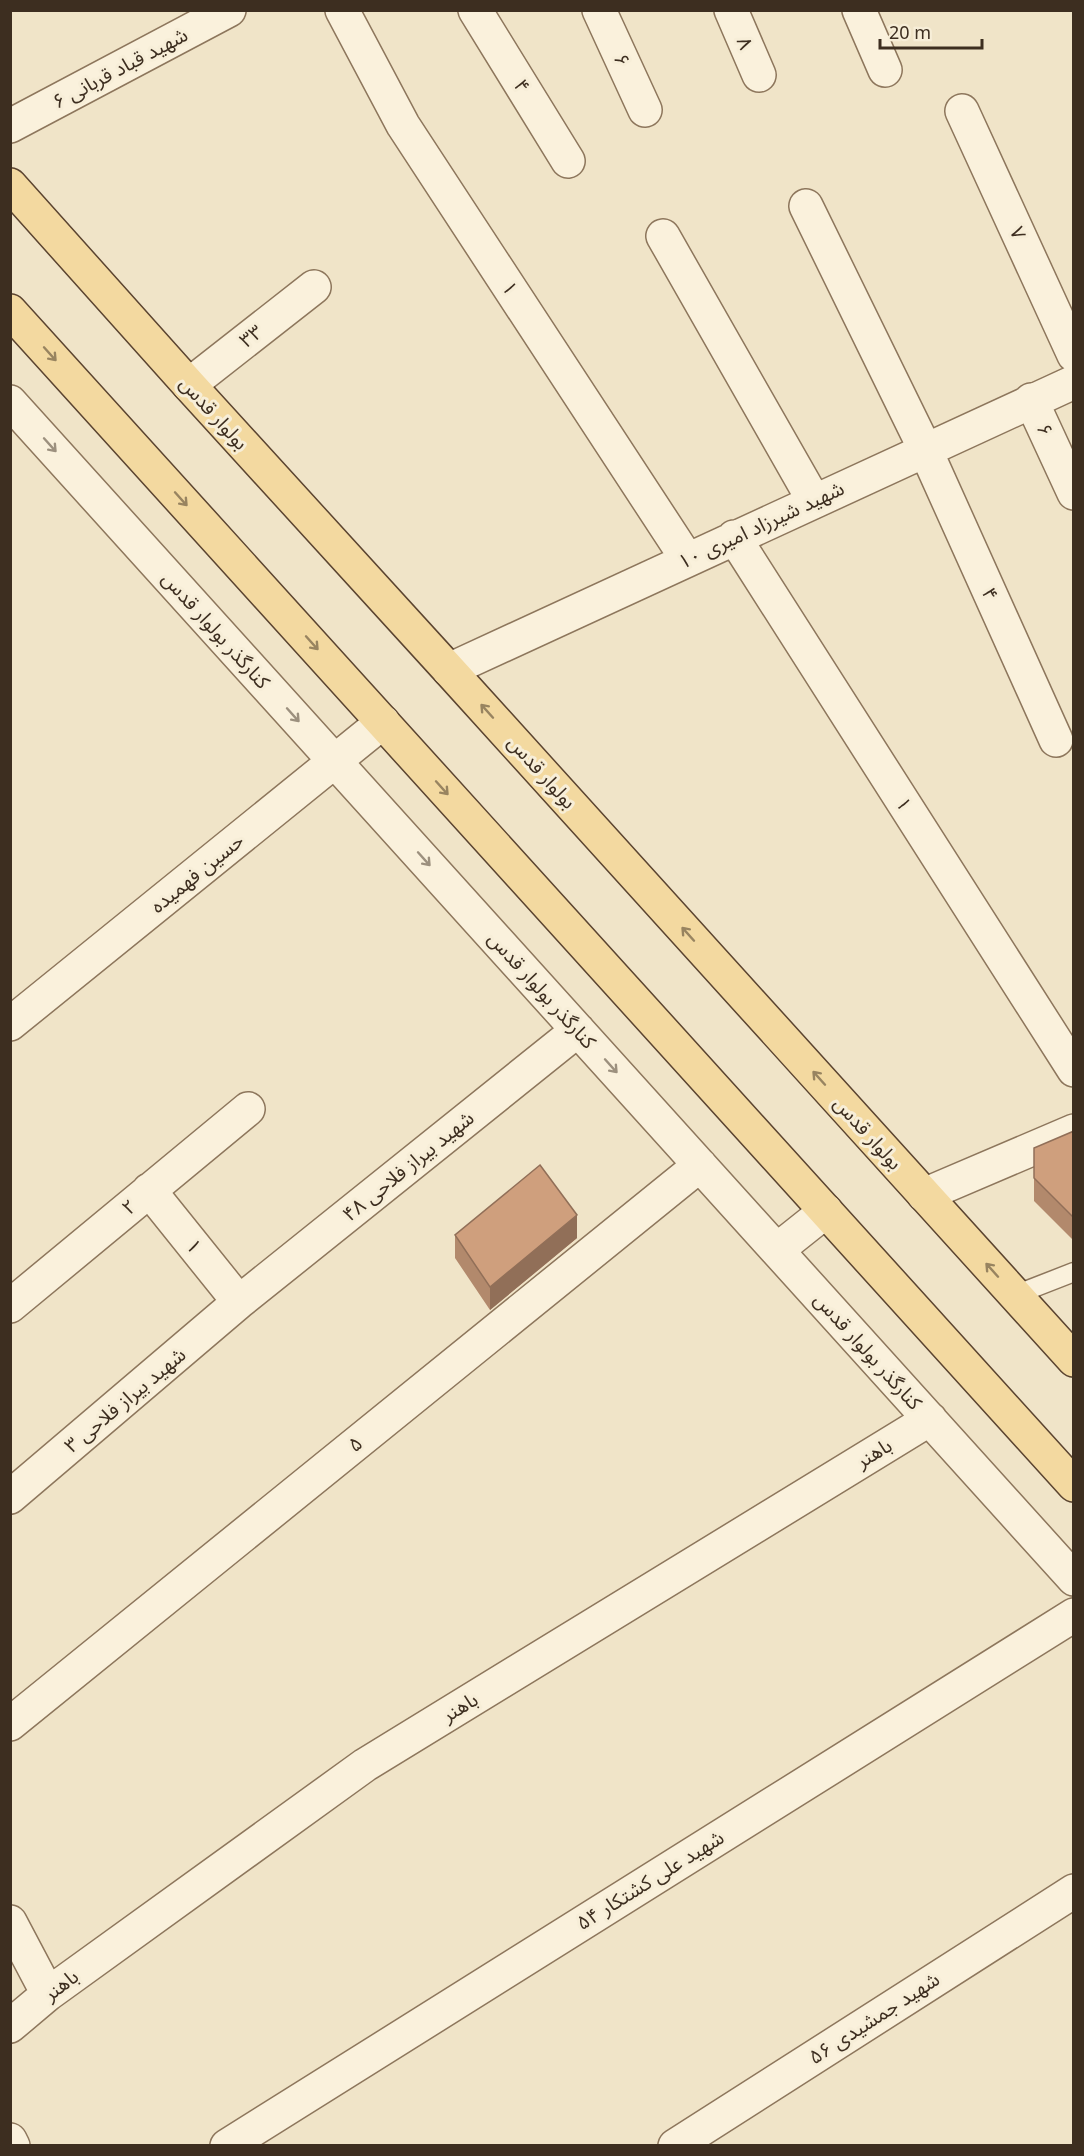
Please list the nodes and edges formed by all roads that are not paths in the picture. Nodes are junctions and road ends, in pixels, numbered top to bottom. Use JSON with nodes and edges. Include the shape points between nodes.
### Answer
{"nodes":[{"id":1,"x":229,"y":10,"type":"edge"},
{"id":2,"x":342,"y":10,"type":"edge"},
{"id":3,"x":475,"y":10,"type":"edge"},
{"id":4,"x":599,"y":10,"type":"edge"},
{"id":5,"x":731,"y":10,"type":"edge"},
{"id":6,"x":859,"y":10,"type":"edge"},
{"id":7,"x":885,"y":70,"type":"dead end"},
{"id":8,"x":759,"y":75,"type":"dead end"},
{"id":9,"x":645,"y":110,"type":"dead end"},
{"id":10,"x":963,"y":111,"type":"dead end"},
{"id":11,"x":10,"y":126,"type":"edge"},
{"id":12,"x":568,"y":161,"type":"dead end"},
{"id":13,"x":10,"y":185,"type":"edge"},
{"id":14,"x":806,"y":206,"type":"dead end"},
{"id":15,"x":663,"y":236,"type":"dead end"},
{"id":16,"x":314,"y":287,"type":"dead end"},
{"id":17,"x":10,"y":311,"type":"edge"},
{"id":18,"x":1074,"y":355,"type":"edge"},
{"id":19,"x":1074,"y":382,"type":"edge"},
{"id":20,"x":189,"y":386,"type":"junction"},
{"id":21,"x":1031,"y":400,"type":"junction"},
{"id":22,"x":10,"y":402,"type":"edge"},
{"id":23,"x":925,"y":449,"type":"junction"},
{"id":24,"x":1074,"y":493,"type":"edge"},
{"id":25,"x":814,"y":501,"type":"junction"},
{"id":26,"x":734,"y":537,"type":"junction"},
{"id":27,"x":687,"y":559,"type":"junction"},
{"id":28,"x":449,"y":670,"type":"junction"},
{"id":29,"x":382,"y":722,"type":"junction"},
{"id":30,"x":1056,"y":740,"type":"dead end"},
{"id":31,"x":335,"y":761,"type":"junction"},
{"id":32,"x":10,"y":1024,"type":"edge"},
{"id":33,"x":578,"y":1030,"type":"junction"},
{"id":34,"x":1074,"y":1070,"type":"edge"},
{"id":35,"x":248,"y":1109,"type":"dead end"},
{"id":36,"x":1074,"y":1131,"type":"edge"},
{"id":37,"x":700,"y":1165,"type":"junction"},
{"id":38,"x":149,"y":1190,"type":"junction"},
{"id":39,"x":924,"y":1195,"type":"junction"},
{"id":40,"x":826,"y":1211,"type":"junction"},
{"id":41,"x":777,"y":1250,"type":"junction"},
{"id":42,"x":1074,"y":1272,"type":"edge"},
{"id":43,"x":1015,"y":1295,"type":"junction"},
{"id":44,"x":239,"y":1302,"type":"junction"},
{"id":45,"x":10,"y":1306,"type":"edge"},
{"id":46,"x":1074,"y":1360,"type":"edge"},
{"id":47,"x":930,"y":1419,"type":"junction"},
{"id":48,"x":1074,"y":1485,"type":"edge"},
{"id":49,"x":10,"y":1497,"type":"edge"},
{"id":50,"x":1074,"y":1579,"type":"edge"},
{"id":51,"x":1074,"y":1614,"type":"edge"},
{"id":52,"x":10,"y":1724,"type":"edge"},
{"id":53,"x":1074,"y":1891,"type":"edge"},
{"id":54,"x":10,"y":1922,"type":"edge"},
{"id":55,"x":48,"y":1994,"type":"junction"},
{"id":56,"x":10,"y":2026,"type":"edge"},
{"id":57,"x":10,"y":2140,"type":"edge"},
{"id":58,"x":13,"y":2145,"type":"edge"},
{"id":59,"x":227,"y":2145,"type":"edge"},
{"id":60,"x":675,"y":2145,"type":"edge"}],
"edges":[{"from":1,"to":11,"type":"street","name":"شهید قباد قربانی ۶"},
{"from":2,"to":27,"type":"street","name":"۱","via":[[403,125]]},
{"from":3,"to":12,"type":"street","name":"۴"},
{"from":4,"to":9,"type":"street","name":"۶"},
{"from":5,"to":8,"type":"street","name":"۸"},
{"from":6,"to":7,"type":"street"},
{"from":10,"to":18,"type":"street","name":"۷"},
{"from":13,"to":20,"type":"main road","name":"بولوار قدس"},
{"from":14,"to":23,"type":"street","name":"۴"},
{"from":15,"to":25,"type":"street"},
{"from":16,"to":20,"type":"street","name":"۳۳"},
{"from":17,"to":29,"type":"main road","one_way":true},
{"from":19,"to":21,"type":"street","name":"شهید شیرزاد امیری ۱۰"},
{"from":20,"to":28,"type":"main road","name":"بولوار قدس"},
{"from":21,"to":23,"type":"street","name":"شهید شیرزاد امیری ۱۰"},
{"from":21,"to":24,"type":"street","name":"۶"},
{"from":22,"to":31,"type":"street","name":"کنارگذر بولوار قدس","one_way":true},
{"from":23,"to":25,"type":"street","name":"شهید شیرزاد امیری ۱۰"},
{"from":23,"to":30,"type":"street","name":"۴"},
{"from":25,"to":26,"type":"street","name":"شهید شیرزاد امیری ۱۰"},
{"from":26,"to":27,"type":"street","name":"شهید شیرزاد امیری ۱۰"},
{"from":26,"to":34,"type":"street","name":"۱"},
{"from":27,"to":28,"type":"street","name":"شهید شیرزاد امیری ۱۰"},
{"from":39,"to":28,"type":"main road","name":"بولوار قدس","one_way":true},
{"from":29,"to":31,"type":"street","name":"حسین فهمیده"},
{"from":29,"to":40,"type":"main road","one_way":true},
{"from":31,"to":32,"type":"street","name":"حسین فهمیده"},
{"from":31,"to":33,"type":"street","name":"کنارگذر بولوار قدس","one_way":true},
{"from":33,"to":37,"type":"street","name":"کنارگذر بولوار قدس","one_way":true},
{"from":33,"to":44,"type":"street","name":"شهید بیراز فلاحی ۴۸"},
{"from":35,"to":38,"type":"street","name":"۲"},
{"from":36,"to":39,"type":"street"},
{"from":37,"to":41,"type":"street","name":"کنارگذر بولوار قدس"},
{"from":37,"to":52,"type":"street","name":"۵"},
{"from":38,"to":44,"type":"street","name":"۱"},
{"from":38,"to":45,"type":"street","name":"۲"},
{"from":43,"to":39,"type":"main road","name":"بولوار قدس","one_way":true},
{"from":40,"to":41,"type":"street"},
{"from":40,"to":48,"type":"main road"},
{"from":41,"to":47,"type":"street","name":"کنارگذر بولوار قدس"},
{"from":42,"to":43,"type":"lane"},
{"from":43,"to":46,"type":"main road","name":"بولوار قدس"},
{"from":44,"to":49,"type":"street","name":"شهید بیراز فلاحی ۳"},
{"from":47,"to":50,"type":"street","name":"کنارگذر بولوار قدس"},
{"from":47,"to":55,"type":"street","name":"باهنر","via":[[366,1765]]},
{"from":51,"to":59,"type":"street","name":"شهید علی کشتکار ۵۴"},
{"from":53,"to":60,"type":"street","name":"شهید جمشیدی ۵۶"},
{"from":54,"to":55,"type":"street"},
{"from":55,"to":56,"type":"street","name":"باهنر"},
{"from":57,"to":58,"type":"street"}]}
